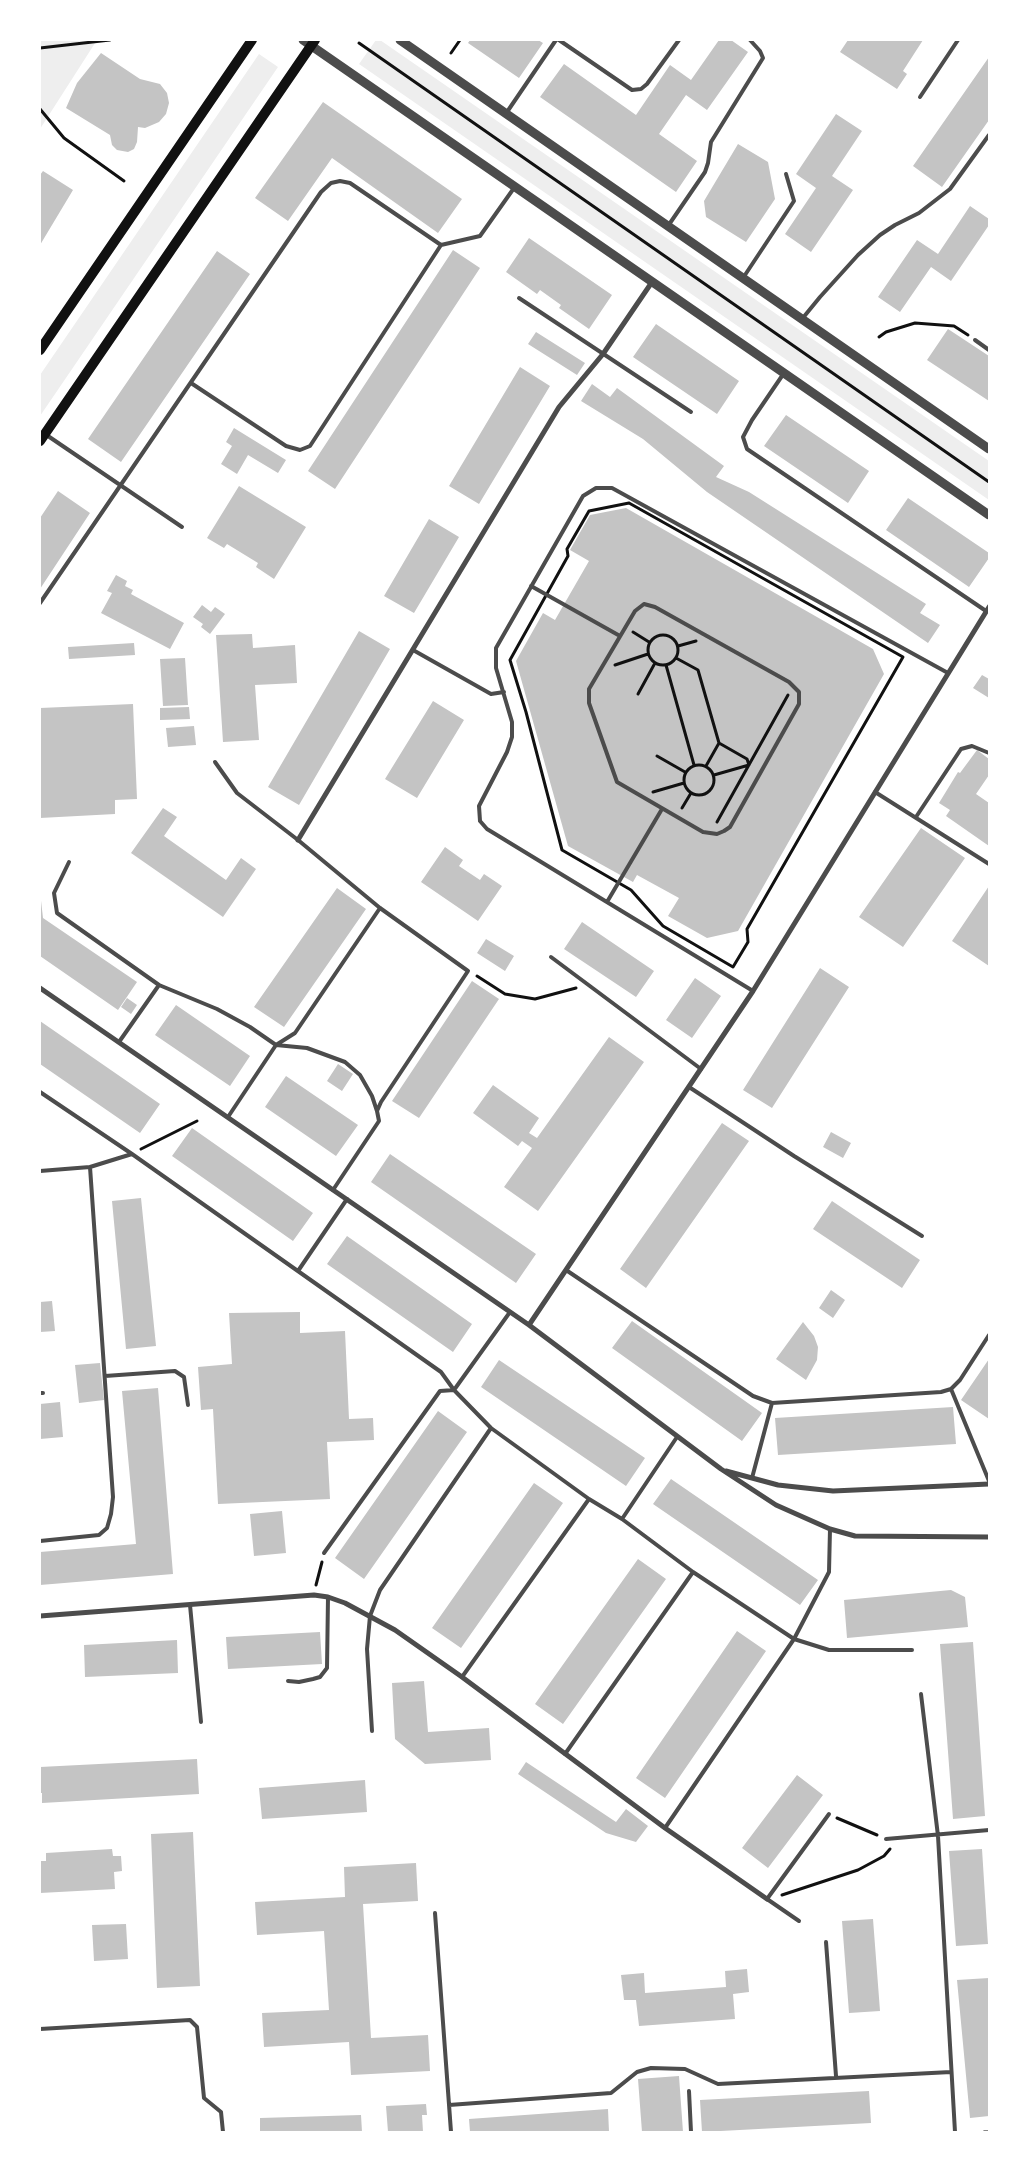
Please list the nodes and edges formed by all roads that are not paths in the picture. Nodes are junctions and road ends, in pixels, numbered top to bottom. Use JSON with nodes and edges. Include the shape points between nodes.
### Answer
{"nodes":[{"id":1,"x":252,"y":40,"type":"edge"},
{"id":2,"x":400,"y":40,"type":"edge"},
{"id":3,"x":558,"y":40,"type":"edge"},
{"id":4,"x":679,"y":40,"type":"edge"},
{"id":5,"x":750,"y":40,"type":"edge"},
{"id":6,"x":958,"y":40,"type":"edge"},
{"id":7,"x":310,"y":42,"type":"edge"},
{"id":8,"x":920,"y":97,"type":"dead end"},
{"id":9,"x":505,"y":114,"type":"junction"},
{"id":10,"x":989,"y":134,"type":"edge"},
{"id":11,"x":786,"y":174,"type":"dead end"},
{"id":12,"x":515,"y":186,"type":"junction"},
{"id":13,"x":668,"y":226,"type":"junction"},
{"id":14,"x":441,"y":245,"type":"junction"},
{"id":15,"x":743,"y":278,"type":"junction"},
{"id":16,"x":652,"y":282,"type":"junction"},
{"id":17,"x":519,"y":298,"type":"dead end"},
{"id":18,"x":802,"y":319,"type":"junction"},
{"id":19,"x":975,"y":340,"type":"road end"},
{"id":20,"x":40,"y":350,"type":"edge"},
{"id":21,"x":989,"y":350,"type":"edge"},
{"id":22,"x":603,"y":354,"type":"junction"},
{"id":23,"x":784,"y":373,"type":"junction"},
{"id":24,"x":191,"y":383,"type":"junction"},
{"id":25,"x":692,"y":412,"type":"dead end"},
{"id":26,"x":42,"y":438,"type":"edge"},
{"id":27,"x":989,"y":449,"type":"edge"},
{"id":28,"x":121,"y":486,"type":"junction"},
{"id":29,"x":989,"y":515,"type":"edge"},
{"id":30,"x":182,"y":527,"type":"dead end"},
{"id":31,"x":530,"y":586,"type":"junction"},
{"id":32,"x":40,"y":603,"type":"edge"},
{"id":33,"x":988,"y":609,"type":"edge"},
{"id":34,"x":620,"y":636,"type":"junction"},
{"id":35,"x":413,"y":650,"type":"junction"},
{"id":36,"x":948,"y":673,"type":"junction"},
{"id":37,"x":504,"y":692,"type":"junction"},
{"id":38,"x":989,"y":753,"type":"edge"},
{"id":39,"x":215,"y":762,"type":"dead end"},
{"id":40,"x":875,"y":792,"type":"junction"},
{"id":41,"x":662,"y":809,"type":"junction"},
{"id":42,"x":916,"y":818,"type":"junction"},
{"id":43,"x":298,"y":840,"type":"junction"},
{"id":44,"x":69,"y":862,"type":"dead end"},
{"id":45,"x":989,"y":864,"type":"edge"},
{"id":46,"x":607,"y":902,"type":"junction"},
{"id":47,"x":380,"y":908,"type":"junction"},
{"id":48,"x":552,"y":957,"type":"dead end"},
{"id":49,"x":160,"y":985,"type":"junction"},
{"id":50,"x":40,"y":988,"type":"edge"},
{"id":51,"x":753,"y":991,"type":"junction"},
{"id":52,"x":119,"y":1042,"type":"junction"},
{"id":53,"x":276,"y":1045,"type":"junction"},
{"id":54,"x":701,"y":1069,"type":"junction"},
{"id":55,"x":689,"y":1087,"type":"junction"},
{"id":56,"x":40,"y":1092,"type":"edge"},
{"id":57,"x":377,"y":1111,"type":"junction"},
{"id":58,"x":228,"y":1117,"type":"junction"},
{"id":59,"x":132,"y":1154,"type":"junction"},
{"id":60,"x":90,"y":1167,"type":"junction"},
{"id":61,"x":40,"y":1171,"type":"edge"},
{"id":62,"x":333,"y":1190,"type":"junction"},
{"id":63,"x":347,"y":1199,"type":"junction"},
{"id":64,"x":922,"y":1236,"type":"dead end"},
{"id":65,"x":566,"y":1270,"type":"junction"},
{"id":66,"x":298,"y":1271,"type":"junction"},
{"id":67,"x":510,"y":1312,"type":"junction"},
{"id":68,"x":529,"y":1325,"type":"junction"},
{"id":69,"x":989,"y":1335,"type":"edge"},
{"id":70,"x":105,"y":1376,"type":"junction"},
{"id":71,"x":951,"y":1389,"type":"junction"},
{"id":72,"x":454,"y":1390,"type":"junction"},
{"id":73,"x":772,"y":1404,"type":"junction"},
{"id":74,"x":188,"y":1405,"type":"dead end"},
{"id":75,"x":491,"y":1428,"type":"junction"},
{"id":76,"x":677,"y":1437,"type":"junction"},
{"id":77,"x":721,"y":1470,"type":"junction"},
{"id":78,"x":752,"y":1478,"type":"junction"},
{"id":79,"x":989,"y":1483,"type":"edge"},
{"id":80,"x":588,"y":1499,"type":"junction"},
{"id":81,"x":622,"y":1519,"type":"junction"},
{"id":82,"x":830,"y":1530,"type":"junction"},
{"id":83,"x":989,"y":1537,"type":"edge"},
{"id":84,"x":40,"y":1540,"type":"edge"},
{"id":85,"x":324,"y":1553,"type":"road end"},
{"id":86,"x":693,"y":1572,"type":"junction"},
{"id":87,"x":328,"y":1597,"type":"junction"},
{"id":88,"x":190,"y":1605,"type":"junction"},
{"id":89,"x":40,"y":1616,"type":"edge"},
{"id":90,"x":370,"y":1616,"type":"junction"},
{"id":91,"x":794,"y":1639,"type":"junction"},
{"id":92,"x":912,"y":1650,"type":"dead end"},
{"id":93,"x":462,"y":1677,"type":"junction"},
{"id":94,"x":288,"y":1681,"type":"dead end"},
{"id":95,"x":921,"y":1694,"type":"dead end"},
{"id":96,"x":201,"y":1722,"type":"dead end"},
{"id":97,"x":372,"y":1731,"type":"dead end"},
{"id":98,"x":565,"y":1754,"type":"junction"},
{"id":99,"x":830,"y":1814,"type":"road end"},
{"id":100,"x":665,"y":1828,"type":"junction"},
{"id":101,"x":989,"y":1830,"type":"edge"},
{"id":102,"x":938,"y":1836,"type":"junction"},
{"id":103,"x":886,"y":1839,"type":"road end"},
{"id":104,"x":767,"y":1899,"type":"junction"},
{"id":105,"x":435,"y":1913,"type":"dead end"},
{"id":106,"x":799,"y":1921,"type":"dead end"},
{"id":107,"x":826,"y":1942,"type":"dead end"},
{"id":108,"x":40,"y":2029,"type":"edge"},
{"id":109,"x":951,"y":2072,"type":"junction"},
{"id":110,"x":836,"y":2076,"type":"junction"},
{"id":111,"x":689,"y":2091,"type":"dead end"},
{"id":112,"x":449,"y":2105,"type":"junction"},
{"id":113,"x":223,"y":2132,"type":"edge"},
{"id":114,"x":451,"y":2132,"type":"edge"},
{"id":115,"x":691,"y":2132,"type":"edge"},
{"id":116,"x":955,"y":2132,"type":"edge"}],
"edges":[{"from":1,"to":20,"type":"main road"},
{"from":2,"to":9,"type":"street"},
{"from":3,"to":4,"type":"lane","via":[[632,90],[647,84]]},
{"from":3,"to":9,"type":"lane"},
{"from":5,"to":13,"type":"lane","via":[[763,58],[711,142],[705,172]]},
{"from":6,"to":8,"type":"lane"},
{"from":7,"to":12,"type":"street"},
{"from":7,"to":26,"type":"main road"},
{"from":9,"to":13,"type":"street"},
{"from":10,"to":18,"type":"lane","via":[[950,189],[880,235]]},
{"from":11,"to":15,"type":"lane","via":[[794,201]]},
{"from":12,"to":14,"type":"lane","via":[[480,236]]},
{"from":12,"to":16,"type":"street"},
{"from":13,"to":15,"type":"street"},
{"from":14,"to":24,"type":"lane","via":[[350,183],[340,180],[331,183],[321,192]]},
{"from":14,"to":24,"type":"lane","via":[[310,446],[300,450],[286,446]]},
{"from":15,"to":18,"type":"street"},
{"from":16,"to":22,"type":"street"},
{"from":16,"to":23,"type":"street"},
{"from":17,"to":22,"type":"lane"},
{"from":18,"to":27,"type":"street"},
{"from":19,"to":21,"type":"lane"},
{"from":22,"to":25,"type":"lane"},
{"from":22,"to":35,"type":"street","via":[[559,407]]},
{"from":23,"to":29,"type":"street"},
{"from":23,"to":33,"type":"lane","via":[[743,437],[747,449]]},
{"from":24,"to":28,"type":"lane"},
{"from":26,"to":28,"type":"lane"},
{"from":28,"to":30,"type":"lane"},
{"from":28,"to":32,"type":"lane"},
{"from":31,"to":34,"type":"lane"},
{"from":31,"to":36,"type":"lane","via":[[583,496],[596,488],[612,488]]},
{"from":31,"to":37,"type":"lane","via":[[496,648],[496,668]]},
{"from":33,"to":36,"type":"street"},
{"from":34,"to":41,"type":"lane","via":[[589,690],[589,703],[617,782]]},
{"from":34,"to":41,"type":"lane","via":[[638,607],[650,604],[789,682],[799,692],[799,704],[730,827],[716,834],[703,832]]},
{"from":35,"to":37,"type":"lane","via":[[491,694]]},
{"from":35,"to":43,"type":"street"},
{"from":36,"to":40,"type":"street"},
{"from":37,"to":46,"type":"lane","via":[[512,722],[512,738],[479,806],[480,821],[486,829]]},
{"from":38,"to":42,"type":"lane","via":[[972,746],[962,750]]},
{"from":39,"to":43,"type":"lane","via":[[237,794]]},
{"from":40,"to":42,"type":"lane"},
{"from":40,"to":51,"type":"street"},
{"from":41,"to":46,"type":"lane"},
{"from":42,"to":45,"type":"lane"},
{"from":43,"to":47,"type":"lane"},
{"from":44,"to":49,"type":"lane","via":[[54,892],[57,913]]},
{"from":46,"to":51,"type":"lane"},
{"from":47,"to":53,"type":"lane","via":[[295,1033]]},
{"from":47,"to":57,"type":"lane","via":[[468,970]]},
{"from":48,"to":54,"type":"lane"},
{"from":49,"to":52,"type":"lane"},
{"from":49,"to":53,"type":"lane","via":[[216,1009]]},
{"from":50,"to":52,"type":"street"},
{"from":51,"to":54,"type":"street"},
{"from":52,"to":58,"type":"street"},
{"from":53,"to":57,"type":"lane","via":[[308,1048],[345,1062],[360,1075]]},
{"from":53,"to":58,"type":"lane"},
{"from":54,"to":55,"type":"street"},
{"from":55,"to":64,"type":"lane"},
{"from":55,"to":65,"type":"street"},
{"from":56,"to":59,"type":"lane"},
{"from":57,"to":62,"type":"lane","via":[[379,1122]]},
{"from":58,"to":62,"type":"street"},
{"from":59,"to":60,"type":"lane"},
{"from":59,"to":66,"type":"lane"},
{"from":60,"to":61,"type":"lane"},
{"from":60,"to":70,"type":"lane"},
{"from":62,"to":63,"type":"street"},
{"from":63,"to":66,"type":"lane"},
{"from":63,"to":67,"type":"street"},
{"from":65,"to":68,"type":"street"},
{"from":65,"to":73,"type":"lane","via":[[753,1396]]},
{"from":66,"to":72,"type":"lane","via":[[441,1372]]},
{"from":67,"to":68,"type":"street"},
{"from":67,"to":72,"type":"lane"},
{"from":68,"to":76,"type":"street"},
{"from":69,"to":71,"type":"lane"},
{"from":70,"to":74,"type":"lane","via":[[175,1371],[184,1377]]},
{"from":70,"to":84,"type":"lane","via":[[113,1497],[107,1528],[99,1535]]},
{"from":71,"to":73,"type":"lane"},
{"from":71,"to":79,"type":"lane"},
{"from":72,"to":75,"type":"lane"},
{"from":72,"to":85,"type":"lane","via":[[440,1391]]},
{"from":73,"to":78,"type":"lane"},
{"from":75,"to":80,"type":"lane"},
{"from":75,"to":90,"type":"lane","via":[[380,1590]]},
{"from":76,"to":77,"type":"street"},
{"from":76,"to":81,"type":"lane"},
{"from":77,"to":78,"type":"street"},
{"from":77,"to":82,"type":"street","via":[[776,1505]]},
{"from":78,"to":79,"type":"street","via":[[778,1485],[833,1491]]},
{"from":80,"to":81,"type":"lane"},
{"from":80,"to":93,"type":"lane"},
{"from":81,"to":86,"type":"lane"},
{"from":82,"to":83,"type":"street","via":[[855,1536]]},
{"from":82,"to":91,"type":"lane","via":[[829,1572]]},
{"from":86,"to":91,"type":"lane"},
{"from":86,"to":98,"type":"lane"},
{"from":87,"to":88,"type":"street","via":[[314,1595]]},
{"from":87,"to":90,"type":"street"},
{"from":87,"to":94,"type":"lane","via":[[327,1668],[320,1677]]},
{"from":88,"to":89,"type":"street"},
{"from":88,"to":96,"type":"lane"},
{"from":90,"to":93,"type":"street","via":[[396,1630]]},
{"from":90,"to":97,"type":"lane","via":[[367,1649]]},
{"from":91,"to":92,"type":"lane","via":[[829,1650]]},
{"from":91,"to":100,"type":"lane"},
{"from":93,"to":98,"type":"street"},
{"from":95,"to":102,"type":"lane"},
{"from":98,"to":100,"type":"street"},
{"from":99,"to":104,"type":"lane"},
{"from":100,"to":104,"type":"street"},
{"from":101,"to":102,"type":"lane"},
{"from":102,"to":103,"type":"lane"},
{"from":102,"to":109,"type":"lane"},
{"from":104,"to":106,"type":"lane"},
{"from":105,"to":112,"type":"lane"},
{"from":107,"to":110,"type":"lane"},
{"from":108,"to":113,"type":"lane","via":[[190,2020],[198,2027],[204,2098],[221,2112]]},
{"from":109,"to":110,"type":"lane"},
{"from":109,"to":116,"type":"lane"},
{"from":110,"to":112,"type":"lane","via":[[718,2084],[685,2069],[651,2068],[637,2072],[611,2092]]},
{"from":111,"to":115,"type":"lane"},
{"from":112,"to":114,"type":"lane"}]}
